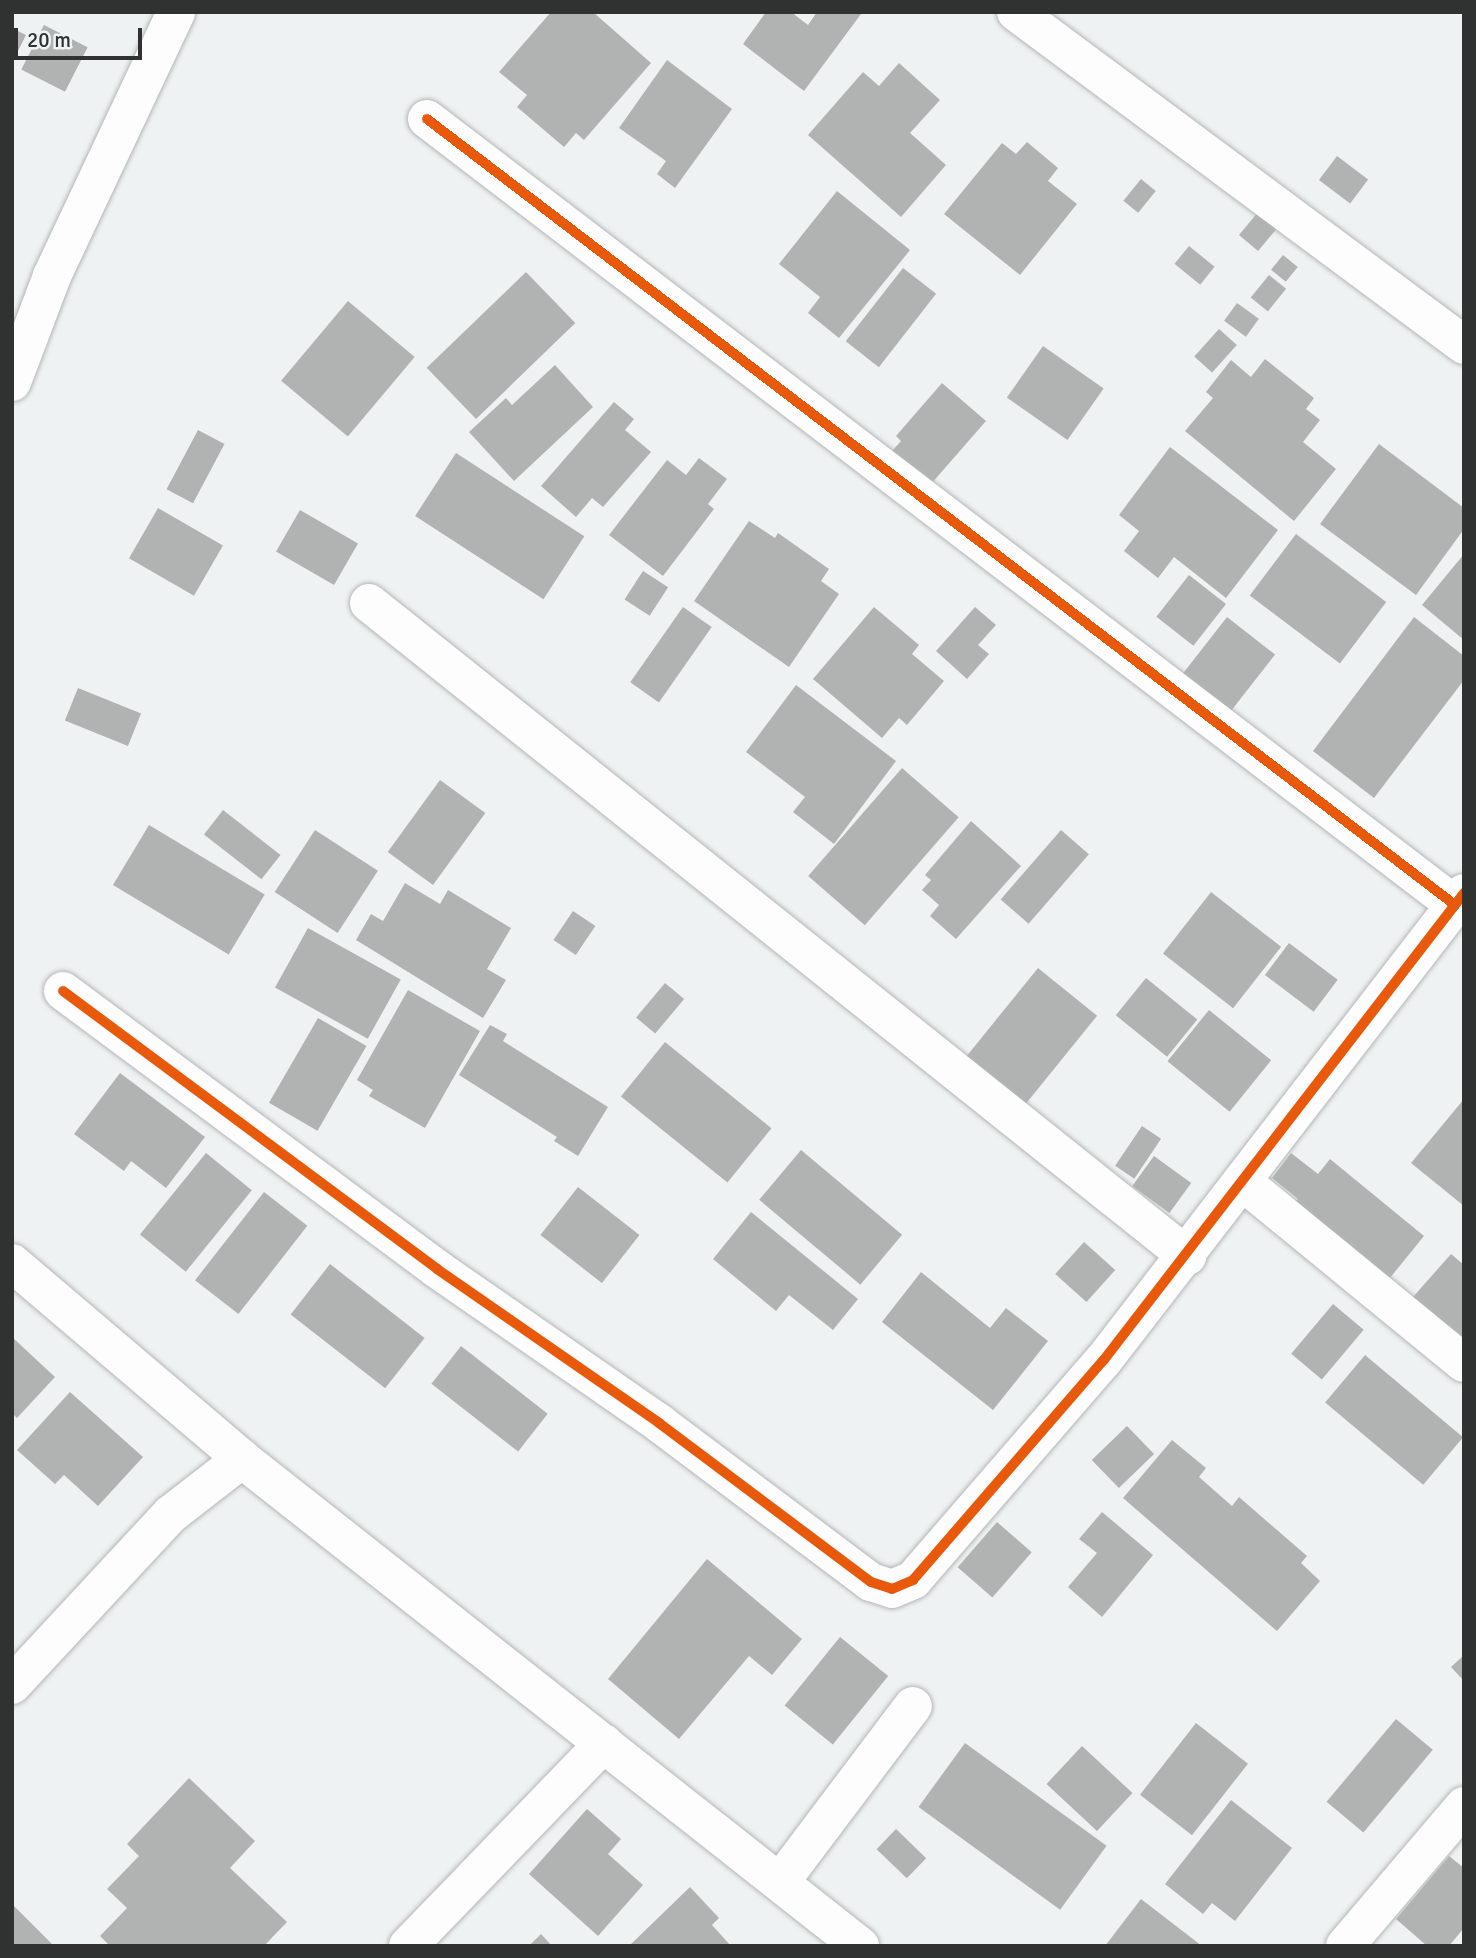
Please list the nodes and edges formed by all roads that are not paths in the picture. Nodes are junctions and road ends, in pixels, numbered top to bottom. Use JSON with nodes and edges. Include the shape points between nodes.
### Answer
{"nodes":[{"id":1,"x":176,"y":12,"type":"edge"},
{"id":2,"x":1016,"y":12,"type":"edge"},
{"id":3,"x":427,"y":119,"type":"dead end"},
{"id":4,"x":1464,"y":345,"type":"edge"},
{"id":5,"x":12,"y":382,"type":"edge"},
{"id":6,"x":369,"y":603,"type":"dead end"},
{"id":7,"x":1459,"y":899,"type":"edge"},
{"id":8,"x":63,"y":991,"type":"dead end"},
{"id":9,"x":1244,"y":1183,"type":"junction"},
{"id":10,"x":1186,"y":1256,"type":"junction"},
{"id":11,"x":12,"y":1262,"type":"edge"},
{"id":12,"x":1464,"y":1363,"type":"edge"},
{"id":13,"x":242,"y":1459,"type":"junction"},
{"id":14,"x":12,"y":1685,"type":"edge"},
{"id":15,"x":913,"y":1706,"type":"dead end"},
{"id":16,"x":604,"y":1743,"type":"junction"},
{"id":17,"x":1464,"y":1806,"type":"edge"},
{"id":18,"x":781,"y":1881,"type":"junction"},
{"id":19,"x":408,"y":1946,"type":"edge"},
{"id":20,"x":860,"y":1946,"type":"edge"},
{"id":21,"x":1345,"y":1946,"type":"edge"}],
"edges":[{"from":1,"to":5,"type":"street","via":[[52,276]]},
{"from":2,"to":4,"type":"street"},
{"from":3,"to":7,"type":"street"},
{"from":6,"to":10,"type":"street"},
{"from":7,"to":9,"type":"street"},
{"from":8,"to":10,"type":"street","via":[[437,1269],[659,1423],[871,1582],[892,1589],[913,1580],[1103,1361]]},
{"from":9,"to":10,"type":"street"},
{"from":9,"to":12,"type":"street"},
{"from":11,"to":13,"type":"street"},
{"from":13,"to":14,"type":"street","via":[[172,1514]]},
{"from":13,"to":16,"type":"street"},
{"from":15,"to":18,"type":"street"},
{"from":16,"to":18,"type":"street"},
{"from":16,"to":19,"type":"street"},
{"from":17,"to":21,"type":"street"},
{"from":18,"to":20,"type":"street"}]}
